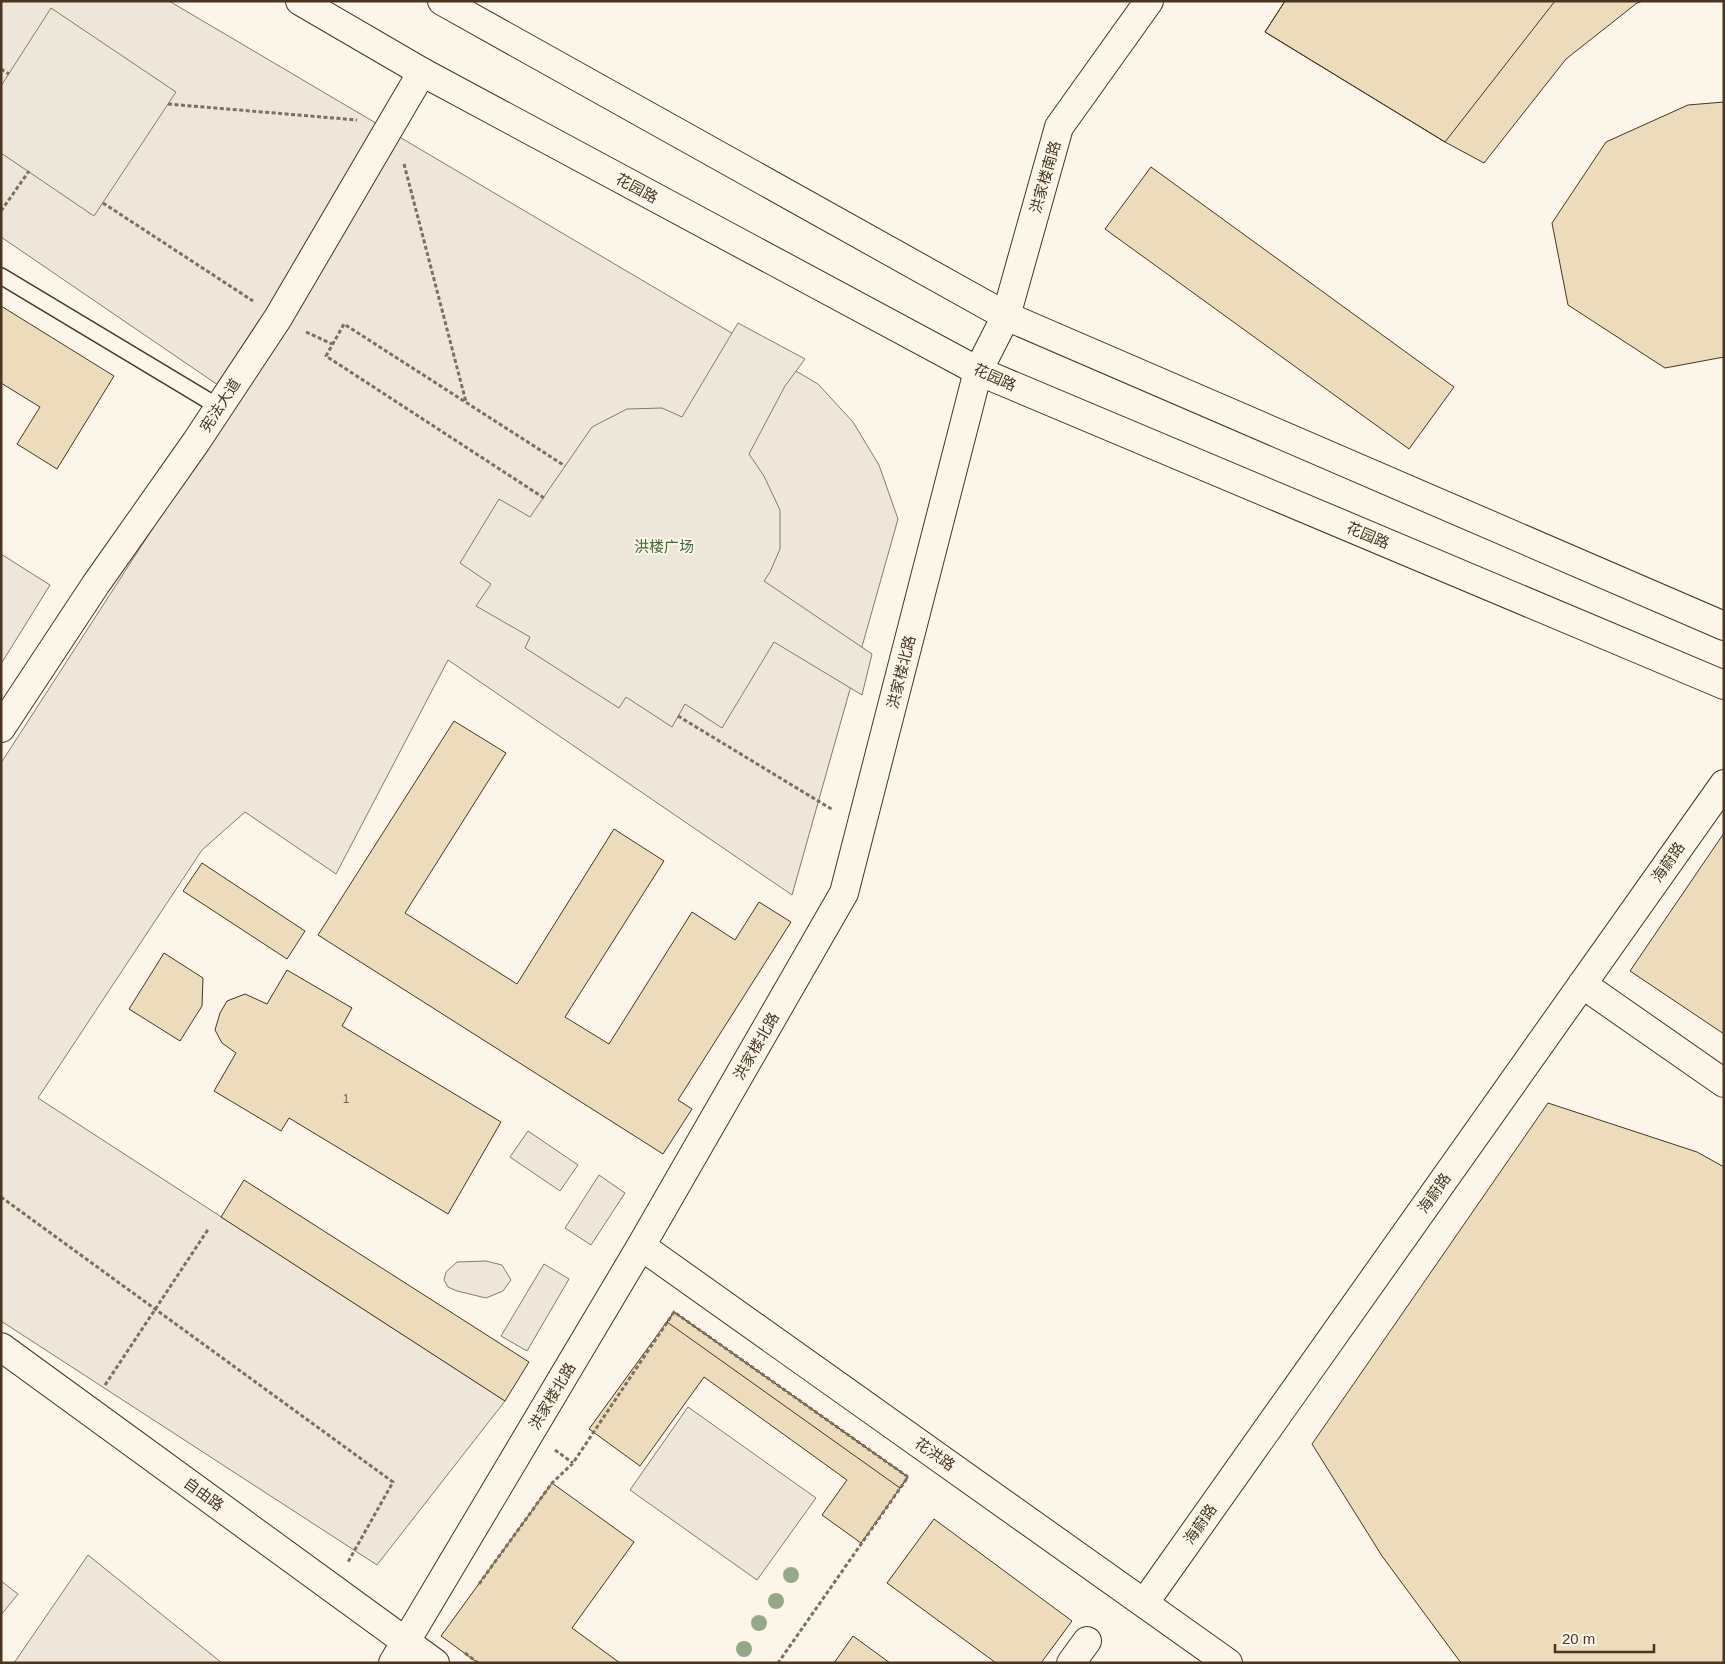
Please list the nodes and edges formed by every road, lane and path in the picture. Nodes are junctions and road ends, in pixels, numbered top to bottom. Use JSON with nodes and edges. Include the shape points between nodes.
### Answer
{"nodes":[{"id":1,"x":300,"y":1,"type":"edge"},
{"id":2,"x":442,"y":1,"type":"edge"},
{"id":3,"x":1149,"y":1,"type":"edge"},
{"id":4,"x":1,"y":70,"type":"edge"},
{"id":5,"x":422,"y":72,"type":"junction"},
{"id":6,"x":9,"y":74,"type":"dead end"},
{"id":7,"x":168,"y":104,"type":"dead end"},
{"id":8,"x":394,"y":123,"type":"junction"},
{"id":9,"x":28,"y":171,"type":"dead end"},
{"id":10,"x":103,"y":203,"type":"dead end"},
{"id":11,"x":1,"y":211,"type":"edge"},
{"id":12,"x":1,"y":276,"type":"edge"},
{"id":13,"x":1006,"y":316,"type":"junction"},
{"id":14,"x":278,"y":318,"type":"junction"},
{"id":15,"x":332,"y":344,"type":"junction"},
{"id":16,"x":978,"y":371,"type":"junction"},
{"id":17,"x":466,"y":403,"type":"junction"},
{"id":18,"x":219,"y":407,"type":"junction"},
{"id":19,"x":565,"y":466,"type":"dead end"},
{"id":20,"x":544,"y":498,"type":"dead end"},
{"id":21,"x":1724,"y":626,"type":"edge"},
{"id":22,"x":1724,"y":684,"type":"edge"},
{"id":23,"x":678,"y":716,"type":"dead end"},
{"id":24,"x":1,"y":728,"type":"edge"},
{"id":25,"x":1724,"y":784,"type":"edge"},
{"id":26,"x":836,"y":812,"type":"dead end"},
{"id":27,"x":1582,"y":984,"type":"junction"},
{"id":28,"x":1724,"y":1083,"type":"edge"},
{"id":29,"x":1,"y":1198,"type":"edge"},
{"id":30,"x":209,"y":1228,"type":"dead end"},
{"id":31,"x":641,"y":1246,"type":"junction"},
{"id":32,"x":1,"y":1347,"type":"edge"},
{"id":33,"x":89,"y":1410,"type":"junction"},
{"id":34,"x":476,"y":1588,"type":"dead end"},
{"id":35,"x":333,"y":1589,"type":"junction"},
{"id":36,"x":1145,"y":1602,"type":"junction"},
{"id":37,"x":1087,"y":1641,"type":"dead end"},
{"id":38,"x":399,"y":1652,"type":"edge"},
{"id":39,"x":463,"y":1652,"type":"dead end"},
{"id":40,"x":435,"y":1663,"type":"edge"},
{"id":41,"x":478,"y":1663,"type":"edge"},
{"id":42,"x":778,"y":1663,"type":"edge"},
{"id":43,"x":1071,"y":1663,"type":"edge"},
{"id":44,"x":1228,"y":1663,"type":"edge"}],
"edges":[{"from":1,"to":5,"type":"street","name":"花园路"},
{"from":2,"to":13,"type":"street"},
{"from":3,"to":13,"type":"street","name":"洪家楼南路","via":[[1060,127]]},
{"from":4,"to":6,"type":"path"},
{"from":5,"to":8,"type":"street","name":"宪法大道"},
{"from":5,"to":16,"type":"street","name":"花园路"},
{"from":7,"to":8,"type":"path"},
{"from":8,"to":14,"type":"street","name":"宪法大道"},
{"from":8,"to":17,"type":"path"},
{"from":9,"to":11,"type":"path"},
{"from":10,"to":14,"type":"path"},
{"from":12,"to":18,"type":"lane"},
{"from":13,"to":16,"type":"street","name":"洪家楼南路"},
{"from":13,"to":21,"type":"street"},
{"from":14,"to":15,"type":"path"},
{"from":14,"to":18,"type":"street","name":"宪法大道"},
{"from":15,"to":17,"type":"path","via":[[344,324]]},
{"from":15,"to":20,"type":"path","via":[[326,356]]},
{"from":16,"to":22,"type":"street","name":"花园路"},
{"from":16,"to":31,"type":"street","name":"洪家楼北路","via":[[844,893]]},
{"from":17,"to":19,"type":"path"},
{"from":18,"to":24,"type":"street","name":"宪法大道"},
{"from":23,"to":26,"type":"path"},
{"from":25,"to":27,"type":"street","name":"海蔚路"},
{"from":27,"to":28,"type":"street"},
{"from":27,"to":36,"type":"street","name":"海蔚路"},
{"from":29,"to":35,"type":"path","via":[[393,1482]]},
{"from":30,"to":33,"type":"path"},
{"from":31,"to":36,"type":"street","name":"花洪路"},
{"from":31,"to":38,"type":"street","name":"洪家楼北路"},
{"from":32,"to":33,"type":"street","name":"自由路"},
{"from":33,"to":35,"type":"street","name":"自由路"},
{"from":34,"to":42,"type":"path","via":[[552,1483],[572,1463],[674,1312],[908,1477]]},
{"from":35,"to":38,"type":"street","name":"自由路"},
{"from":36,"to":44,"type":"street","name":"花洪路"},
{"from":37,"to":43,"type":"street"},
{"from":38,"to":40,"type":"street","name":"自由路"},
{"from":39,"to":41,"type":"path"}]}
